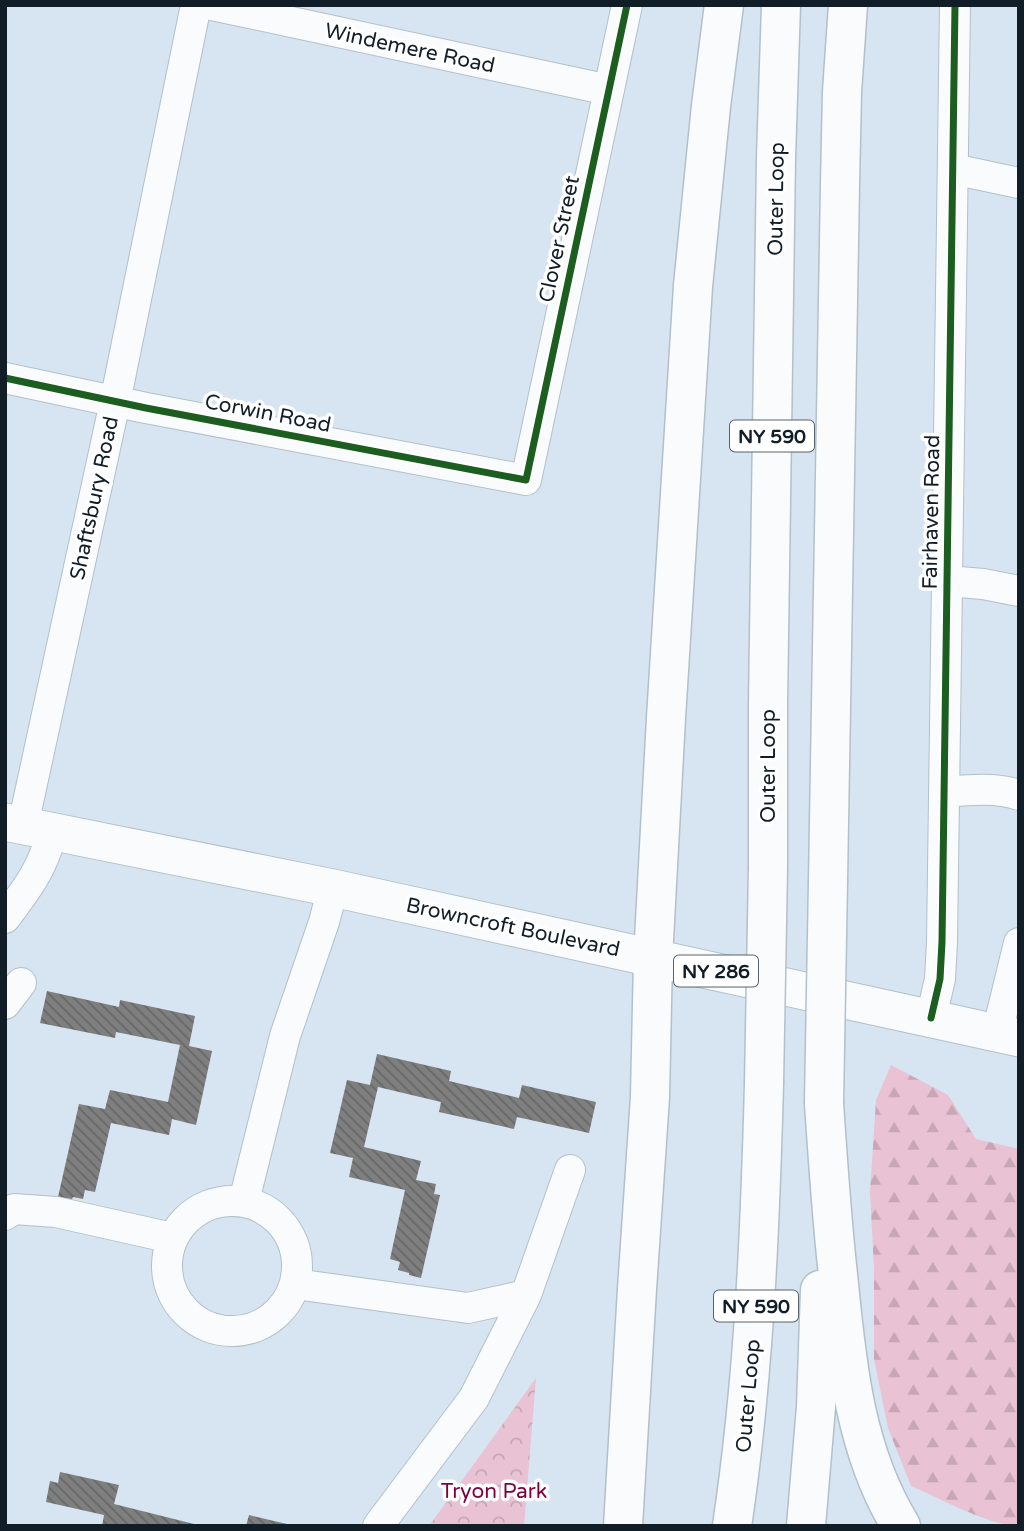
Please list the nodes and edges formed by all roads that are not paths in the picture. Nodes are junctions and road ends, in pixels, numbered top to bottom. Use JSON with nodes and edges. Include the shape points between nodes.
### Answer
{"nodes":[{"id":1,"x":196,"y":5,"type":"edge"},
{"id":2,"x":212,"y":5,"type":"edge"},
{"id":3,"x":627,"y":5,"type":"edge"},
{"id":4,"x":724,"y":5,"type":"edge"},
{"id":5,"x":781,"y":5,"type":"edge"},
{"id":6,"x":848,"y":5,"type":"edge"},
{"id":7,"x":955,"y":5,"type":"edge"},
{"id":8,"x":609,"y":90,"type":"junction"},
{"id":9,"x":953,"y":169,"type":"junction"},
{"id":10,"x":1019,"y":183,"type":"edge"},
{"id":11,"x":5,"y":378,"type":"edge"},
{"id":12,"x":115,"y":402,"type":"junction"},
{"id":13,"x":526,"y":480,"type":"joint"},
{"id":14,"x":947,"y":581,"type":"junction"},
{"id":15,"x":1019,"y":591,"type":"edge"},
{"id":16,"x":944,"y":792,"type":"junction"},
{"id":17,"x":1019,"y":795,"type":"edge"},
{"id":18,"x":27,"y":826,"type":"edge"},
{"id":19,"x":333,"y":887,"type":"junction"},
{"id":20,"x":5,"y":918,"type":"edge"},
{"id":21,"x":1019,"y":943,"type":"edge"},
{"id":22,"x":653,"y":958,"type":"junction"},
{"id":23,"x":931,"y":1018,"type":"junction"},
{"id":24,"x":1008,"y":1035,"type":"edge"},
{"id":25,"x":824,"y":1103,"type":"junction"},
{"id":26,"x":570,"y":1170,"type":"dead end"},
{"id":27,"x":244,"y":1201,"type":"junction"},
{"id":28,"x":5,"y":1215,"type":"edge"},
{"id":29,"x":172,"y":1238,"type":"junction"},
{"id":30,"x":295,"y":1284,"type":"junction"},
{"id":31,"x":526,"y":1295,"type":"junction"},
{"id":32,"x":378,"y":1526,"type":"edge"},
{"id":33,"x":623,"y":1526,"type":"edge"},
{"id":34,"x":732,"y":1526,"type":"edge"},
{"id":35,"x":806,"y":1526,"type":"edge"},
{"id":36,"x":901,"y":1526,"type":"edge"}],
"edges":[{"from":1,"to":12,"type":"street","name":"Shaftsbury Road"},
{"from":2,"to":8,"type":"street","name":"Windemere Road"},
{"from":3,"to":8,"type":"street","name":"Clover Street"},
{"from":4,"to":22,"type":"highway","via":[[693,286]]},
{"from":5,"to":34,"type":"highway","name":"Outer Loop","number":"NY 590","bridge":true,"via":[[764,1084],[756,1304]]},
{"from":6,"to":25,"type":"highway","number":"NY 590","bridge":true,"via":[[839,184]]},
{"from":7,"to":9,"type":"street","name":"Fairhaven Road"},
{"from":8,"to":13,"type":"street","name":"Clover Street"},
{"from":9,"to":10,"type":"street"},
{"from":9,"to":14,"type":"street","name":"Fairhaven Road"},
{"from":11,"to":12,"type":"street","name":"Corwin Road"},
{"from":12,"to":13,"type":"street","name":"Corwin Road"},
{"from":12,"to":18,"type":"street","name":"Shaftsbury Road"},
{"from":14,"to":15,"type":"street"},
{"from":14,"to":16,"type":"street","name":"Fairhaven Road"},
{"from":16,"to":17,"type":"street","via":[[988,790]]},
{"from":16,"to":23,"type":"street","name":"Fairhaven Road","via":[[942,963]]},
{"from":18,"to":19,"type":"main road","name":"Browncroft Boulevard","number":"NY 286"},
{"from":18,"to":20,"type":"street","name":"Shaftsbury Road","via":[[46,855]]},
{"from":19,"to":22,"type":"main road","name":"Browncroft Boulevard","number":"NY 286"},
{"from":19,"to":27,"type":"street","via":[[285,1036]]},
{"from":21,"to":24,"type":"street"},
{"from":22,"to":23,"type":"main road","name":"Browncroft Boulevard","number":"NY 286"},
{"from":22,"to":33,"type":"highway","via":[[649,1108]]},
{"from":23,"to":24,"type":"main road","name":"Browncroft Boulevard","number":"NY 286"},
{"from":25,"to":35,"type":"highway","number":"NY 590","via":[[816,1407]]},
{"from":25,"to":36,"type":"highway","via":[[842,1318],[855,1406],[872,1469]]},
{"from":26,"to":31,"type":"street"},
{"from":27,"to":29,"type":"street","via":[[222,1201],[202,1208],[185,1220]]},
{"from":27,"to":30,"type":"street","via":[[265,1209],[293,1241],[298,1262]]},
{"from":28,"to":29,"type":"street","via":[[14,1209],[56,1212]]},
{"from":29,"to":30,"type":"street","via":[[166,1259],[176,1300],[190,1317],[209,1328],[251,1329],[271,1319]]},
{"from":30,"to":31,"type":"street","via":[[468,1308]]},
{"from":31,"to":32,"type":"street","via":[[474,1398]]}]}
